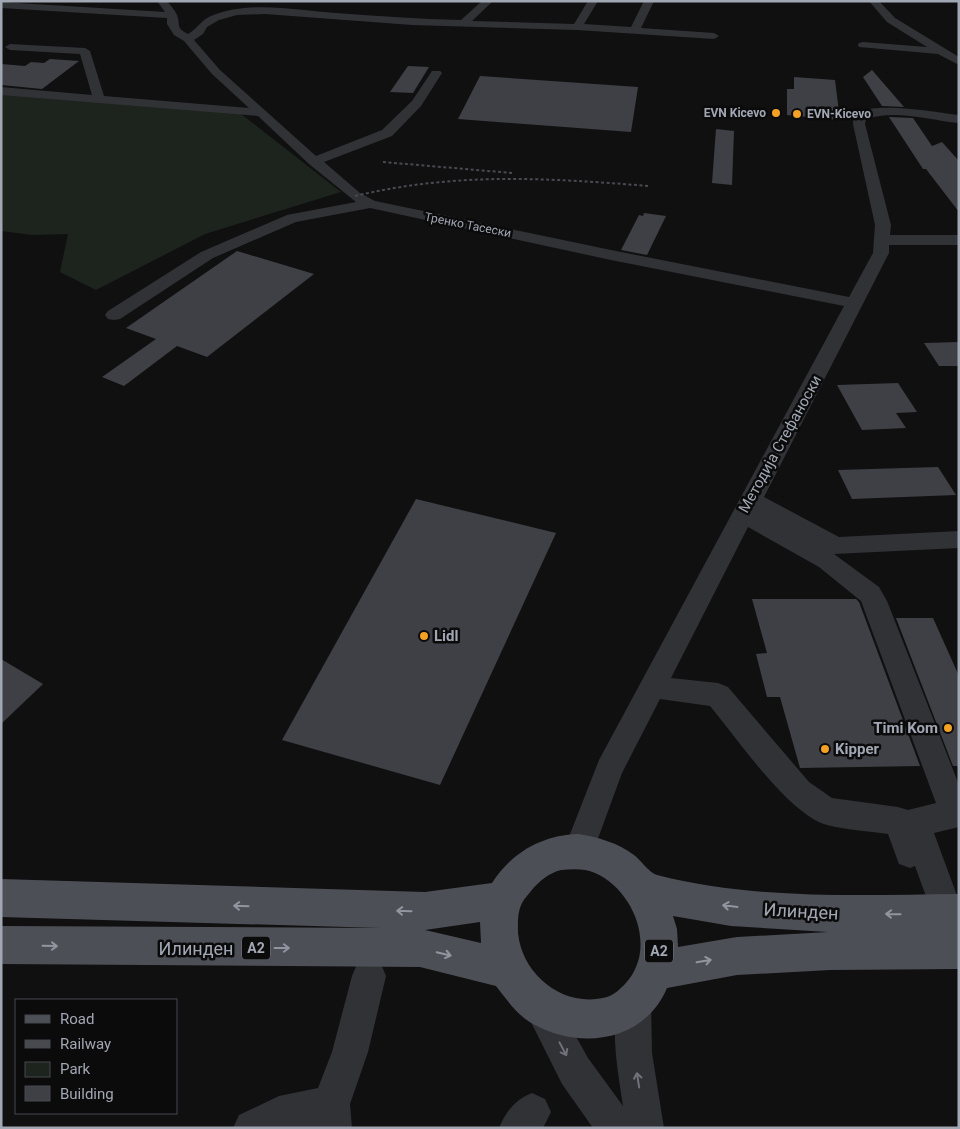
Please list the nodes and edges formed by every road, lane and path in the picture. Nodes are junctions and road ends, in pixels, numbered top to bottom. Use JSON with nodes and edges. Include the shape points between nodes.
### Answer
{"nodes":[{"id":1,"x":162,"y":1,"type":"edge"},
{"id":2,"x":488,"y":1,"type":"edge"},
{"id":3,"x":593,"y":1,"type":"edge"},
{"id":4,"x":649,"y":1,"type":"edge"},
{"id":5,"x":874,"y":1,"type":"edge"},
{"id":6,"x":1,"y":5,"type":"edge"},
{"id":7,"x":54,"y":8,"type":"junction"},
{"id":8,"x":172,"y":15,"type":"junction"},
{"id":9,"x":39,"y":17,"type":"dead end"},
{"id":10,"x":875,"y":18,"type":"dead end"},
{"id":11,"x":464,"y":23,"type":"junction"},
{"id":12,"x":577,"y":27,"type":"junction"},
{"id":13,"x":634,"y":31,"type":"junction"},
{"id":14,"x":714,"y":36,"type":"dead end"},
{"id":15,"x":188,"y":40,"type":"junction"},
{"id":16,"x":863,"y":45,"type":"dead end"},
{"id":17,"x":10,"y":47,"type":"dead end"},
{"id":18,"x":940,"y":51,"type":"junction"},
{"id":19,"x":959,"y":62,"type":"edge"},
{"id":20,"x":436,"y":73,"type":"dead end"},
{"id":21,"x":1,"y":92,"type":"edge"},
{"id":22,"x":99,"y":99,"type":"junction"},
{"id":23,"x":261,"y":113,"type":"junction"},
{"id":24,"x":954,"y":125,"type":"edge"},
{"id":25,"x":314,"y":161,"type":"junction"},
{"id":26,"x":370,"y":204,"type":"junction"},
{"id":27,"x":882,"y":240,"type":"junction"},
{"id":28,"x":959,"y":240,"type":"edge"},
{"id":29,"x":856,"y":303,"type":"junction"},
{"id":30,"x":114,"y":315,"type":"dead end"},
{"id":31,"x":747,"y":507,"type":"junction"},
{"id":32,"x":959,"y":539,"type":"edge"},
{"id":33,"x":832,"y":553,"type":"junction"},
{"id":34,"x":651,"y":687,"type":"junction"},
{"id":35,"x":907,"y":822,"type":"junction"},
{"id":36,"x":578,"y":852,"type":"junction"},
{"id":37,"x":645,"y":892,"type":"junction"},
{"id":38,"x":1,"y":898,"type":"edge"},
{"id":39,"x":504,"y":900,"type":"junction"},
{"id":40,"x":945,"y":914,"type":"edge"},
{"id":41,"x":1,"y":945,"type":"edge"},
{"id":42,"x":959,"y":950,"type":"edge"},
{"id":43,"x":508,"y":968,"type":"junction"},
{"id":44,"x":656,"y":970,"type":"junction"},
{"id":45,"x":370,"y":976,"type":"dead end"},
{"id":46,"x":634,"y":1003,"type":"junction"},
{"id":47,"x":540,"y":1006,"type":"junction"},
{"id":48,"x":332,"y":1116,"type":"edge"},
{"id":49,"x":252,"y":1128,"type":"edge"},
{"id":50,"x":616,"y":1128,"type":"edge"},
{"id":51,"x":645,"y":1128,"type":"edge"}],
"edges":[{"from":1,"to":8,"type":"street","name":"Тренко Тасески"},
{"from":2,"to":11,"type":"street"},
{"from":3,"to":12,"type":"street"},
{"from":4,"to":13,"type":"street"},
{"from":5,"to":18,"type":"street","via":[[891,20]]},
{"from":6,"to":7,"type":"street"},
{"from":7,"to":8,"type":"street"},
{"from":7,"to":9,"type":"street"},
{"from":8,"to":15,"type":"street","name":"Тренко Тасески","via":[[172,24]]},
{"from":10,"to":18,"type":"street","via":[[906,38]]},
{"from":11,"to":12,"type":"street"},
{"from":11,"to":15,"type":"street","via":[[236,12],[211,14],[199,32]]},
{"from":12,"to":13,"type":"street"},
{"from":13,"to":14,"type":"street"},
{"from":15,"to":23,"type":"street","name":"Тренко Тасески","via":[[216,72]]},
{"from":16,"to":18,"type":"street"},
{"from":17,"to":22,"type":"street","via":[[85,51]]},
{"from":18,"to":19,"type":"street"},
{"from":20,"to":25,"type":"street","via":[[417,103],[387,132]]},
{"from":21,"to":22,"type":"street"},
{"from":22,"to":23,"type":"street"},
{"from":23,"to":25,"type":"street","name":"Тренко Тасески"},
{"from":24,"to":27,"type":"street","name":"Методија Стефаноски","via":[[913,114],[882,111],[860,117],[883,225]]},
{"from":25,"to":26,"type":"street","name":"Тренко Тасески","via":[[355,196]]},
{"from":26,"to":29,"type":"street","name":"Тренко Тасески"},
{"from":26,"to":30,"type":"street","via":[[292,218],[207,255]]},
{"from":27,"to":28,"type":"street"},
{"from":27,"to":29,"type":"street","name":"Методија Стефаноски","via":[[881,253]]},
{"from":29,"to":31,"type":"street","name":"Методија Стефаноски"},
{"from":31,"to":33,"type":"street"},
{"from":31,"to":34,"type":"street","name":"Методија Стефаноски"},
{"from":32,"to":33,"type":"street"},
{"from":33,"to":35,"type":"street","via":[[870,594],[878,608],[955,814]]},
{"from":34,"to":35,"type":"street","via":[[718,695],[799,792],[826,811]]},
{"from":34,"to":36,"type":"street","name":"Методија Стефаноски","via":[[608,769]]},
{"from":35,"to":40,"type":"street"},
{"from":36,"to":37,"type":"main road","number":"A2","via":[[604,857],[626,871]]},
{"from":36,"to":39,"type":"main road","number":"A2","via":[[555,854],[534,863],[516,879]]},
{"from":40,"to":37,"type":"main road","name":"Илинден","one_way":true,"via":[[788,912],[729,907]]},
{"from":37,"to":44,"type":"main road","number":"A2","via":[[657,916],[660,943]]},
{"from":39,"to":38,"type":"main road","one_way":true,"via":[[426,911]]},
{"from":39,"to":43,"type":"main road","number":"A2","via":[[499,922],[500,945]]},
{"from":41,"to":43,"type":"main road","name":"Илинден","number":"A2","one_way":true,"via":[[420,948]]},
{"from":44,"to":42,"type":"main road","number":"A2","one_way":true,"via":[[737,956]]},
{"from":43,"to":47,"type":"main road","number":"A2","via":[[521,990]]},
{"from":44,"to":46,"type":"main road","number":"A2"},
{"from":45,"to":48,"type":"street"},
{"from":46,"to":47,"type":"main road","number":"A2","via":[[613,1016],[588,1021],[563,1018]]},
{"from":51,"to":46,"type":"street","one_way":true,"via":[[634,1054]]},
{"from":47,"to":50,"type":"street","one_way":true,"via":[[575,1071]]},
{"from":48,"to":49,"type":"street","via":[[279,1115]]}]}
